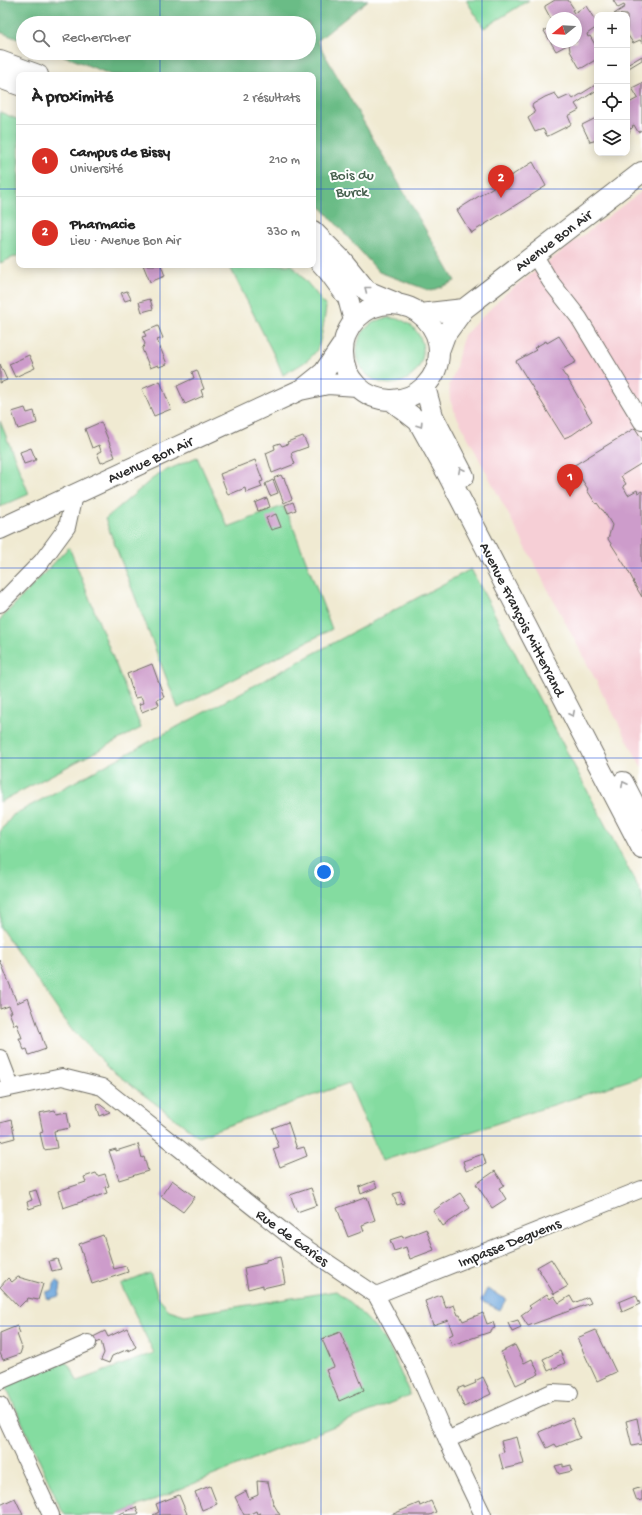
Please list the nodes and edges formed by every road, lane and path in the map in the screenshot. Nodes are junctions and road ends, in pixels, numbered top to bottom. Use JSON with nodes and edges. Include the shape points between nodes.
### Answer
{"nodes":[{"id":1,"x":0,"y":61,"type":"edge"},
{"id":2,"x":30,"y":72,"type":"edge"},
{"id":3,"x":0,"y":78,"type":"edge"},
{"id":4,"x":16,"y":84,"type":"edge"},
{"id":5,"x":642,"y":172,"type":"edge"},
{"id":6,"x":316,"y":234,"type":"edge"},
{"id":7,"x":534,"y":254,"type":"junction"},
{"id":8,"x":316,"y":257,"type":"edge"},
{"id":9,"x":402,"y":305,"type":"junction"},
{"id":10,"x":464,"y":309,"type":"junction"},
{"id":11,"x":420,"y":314,"type":"junction"},
{"id":12,"x":354,"y":321,"type":"junction"},
{"id":13,"x":343,"y":344,"type":"junction"},
{"id":14,"x":439,"y":351,"type":"junction"},
{"id":15,"x":357,"y":386,"type":"junction"},
{"id":16,"x":425,"y":387,"type":"junction"},
{"id":17,"x":300,"y":390,"type":"junction"},
{"id":18,"x":390,"y":400,"type":"junction"},
{"id":19,"x":642,"y":422,"type":"edge"},
{"id":20,"x":74,"y":495,"type":"junction"},
{"id":21,"x":0,"y":529,"type":"edge"},
{"id":22,"x":0,"y":604,"type":"edge"},
{"id":23,"x":642,"y":819,"type":"edge"},
{"id":24,"x":642,"y":849,"type":"edge"},
{"id":25,"x":0,"y":1058,"type":"edge"},
{"id":26,"x":5,"y":1088,"type":"edge"},
{"id":27,"x":642,"y":1189,"type":"edge"},
{"id":28,"x":376,"y":1294,"type":"junction"},
{"id":29,"x":88,"y":1343,"type":"dead end"},
{"id":30,"x":0,"y":1380,"type":"edge"},
{"id":31,"x":570,"y":1393,"type":"dead end"},
{"id":32,"x":0,"y":1405,"type":"edge"},
{"id":33,"x":447,"y":1440,"type":"junction"},
{"id":34,"x":51,"y":1515,"type":"edge"},
{"id":35,"x":483,"y":1515,"type":"edge"}],
"edges":[{"from":1,"to":2,"type":"main road"},
{"from":3,"to":4,"type":"main road"},
{"from":5,"to":7,"type":"main road","name":"Avenue Bon Air"},
{"from":9,"to":6,"type":"main road","one_way":true,"via":[[367,291]]},
{"from":7,"to":10,"type":"main road","name":"Avenue Bon Air"},
{"from":7,"to":19,"type":"street","via":[[550,282],[579,318]]},
{"from":8,"to":12,"type":"main road","via":[[348,298]]},
{"from":9,"to":11,"type":"main road"},
{"from":9,"to":12,"type":"main road","via":[[376,306]]},
{"from":10,"to":11,"type":"main road"},
{"from":10,"to":14,"type":"main road","name":"Avenue Bon Air","via":[[445,335]]},
{"from":11,"to":14,"type":"main road","via":[[432,328]]},
{"from":12,"to":13,"type":"main road","via":[[347,331]]},
{"from":13,"to":15,"type":"main road","via":[[345,369]]},
{"from":13,"to":17,"type":"main road","name":"Avenue Bon Air","via":[[324,372]]},
{"from":14,"to":16,"type":"main road","via":[[438,362]]},
{"from":15,"to":17,"type":"main road","name":"Avenue Bon Air","via":[[328,384]]},
{"from":15,"to":18,"type":"main road","via":[[376,398]]},
{"from":16,"to":18,"type":"main road","via":[[403,399]]},
{"from":23,"to":16,"type":"main road","name":"Avenue François Mitterrand","one_way":true,"via":[[433,416]]},
{"from":17,"to":20,"type":"main road","name":"Avenue Bon Air"},
{"from":18,"to":24,"type":"main road","name":"Avenue François Mitterrand","one_way":true,"via":[[418,421]]},
{"from":20,"to":21,"type":"main road","name":"Avenue Bon Air"},
{"from":20,"to":22,"type":"street","via":[[67,527],[42,561]]},
{"from":25,"to":26,"type":"street"},
{"from":26,"to":28,"type":"street","name":"Rue de Garies","via":[[62,1078],[102,1088],[297,1242]]},
{"from":27,"to":28,"type":"street","name":"Impasse Deguems"},
{"from":28,"to":33,"type":"street","name":"Rue de Garies","via":[[417,1371]]},
{"from":29,"to":30,"type":"street"},
{"from":31,"to":33,"type":"street","via":[[552,1392]]},
{"from":32,"to":34,"type":"street"},
{"from":33,"to":35,"type":"street","name":"Rue de Garies"}]}
